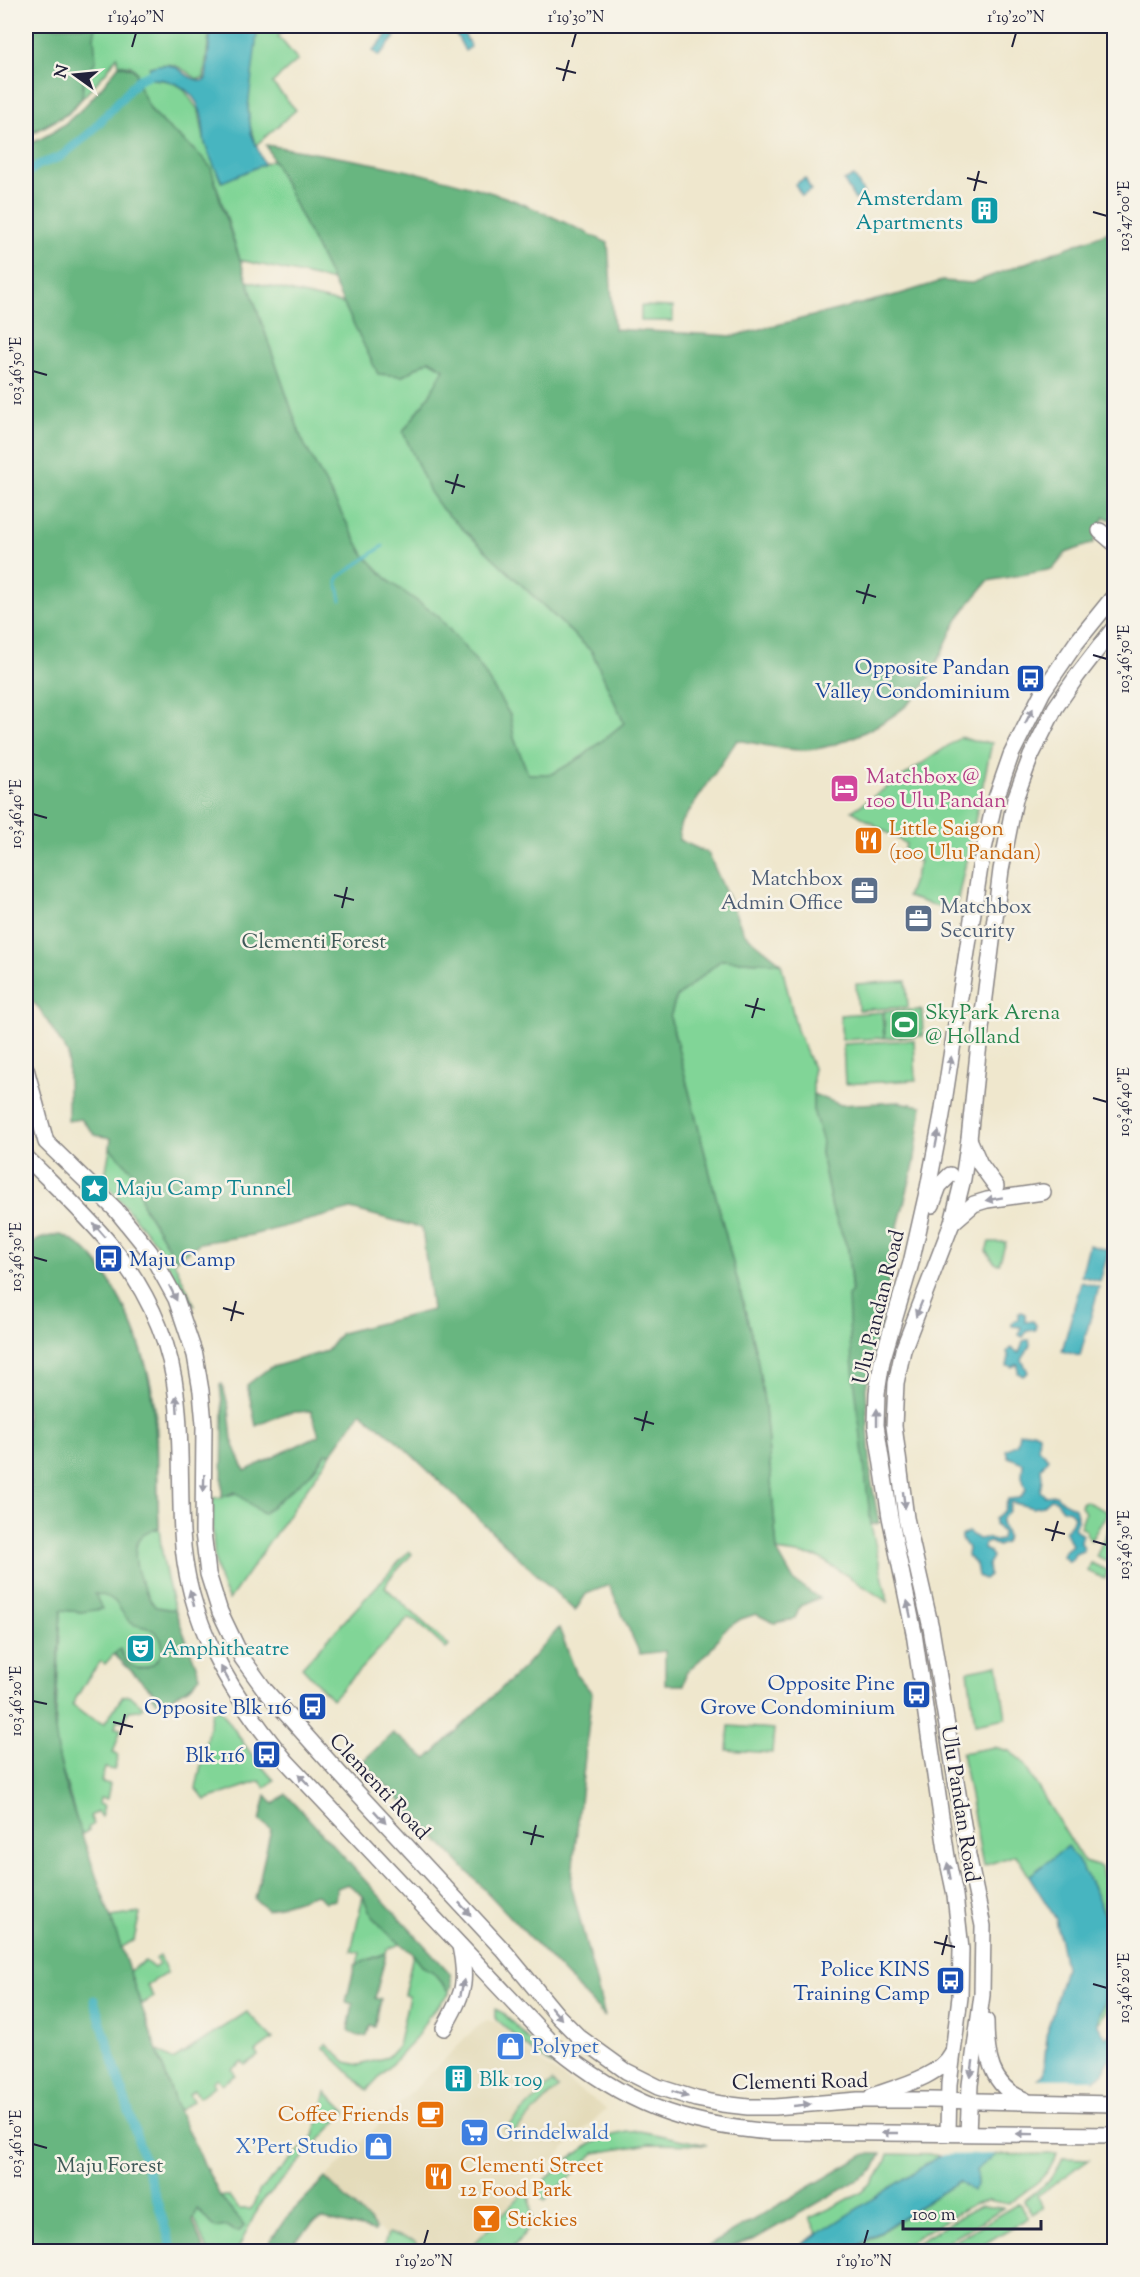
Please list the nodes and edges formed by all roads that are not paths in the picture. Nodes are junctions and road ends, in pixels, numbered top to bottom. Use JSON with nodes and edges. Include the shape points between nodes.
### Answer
{"nodes":[{"id":1,"x":1114,"y":533,"type":"edge"},
{"id":2,"x":1114,"y":543,"type":"edge"},
{"id":3,"x":1114,"y":596,"type":"edge"},
{"id":4,"x":1114,"y":628,"type":"edge"},
{"id":5,"x":26,"y":1069,"type":"edge"},
{"id":6,"x":969,"y":1139,"type":"junction"},
{"id":7,"x":46,"y":1142,"type":"junction"},
{"id":8,"x":26,"y":1157,"type":"edge"},
{"id":9,"x":950,"y":1175,"type":"dead end"},
{"id":10,"x":996,"y":1186,"type":"dead end"},
{"id":11,"x":1043,"y":1192,"type":"dead end"},
{"id":12,"x":952,"y":1223,"type":"junction"},
{"id":13,"x":911,"y":1263,"type":"junction"},
{"id":14,"x":973,"y":1874,"type":"junction"},
{"id":15,"x":955,"y":1895,"type":"junction"},
{"id":16,"x":460,"y":1945,"type":"junction"},
{"id":17,"x":982,"y":1995,"type":"junction"},
{"id":18,"x":444,"y":2028,"type":"dead end"},
{"id":19,"x":954,"y":2049,"type":"junction"},
{"id":20,"x":1114,"y":2096,"type":"edge"},
{"id":21,"x":858,"y":2100,"type":"junction"},
{"id":22,"x":949,"y":2101,"type":"junction"},
{"id":23,"x":969,"y":2101,"type":"junction"},
{"id":24,"x":1031,"y":2103,"type":"junction"},
{"id":25,"x":1081,"y":2104,"type":"junction"},
{"id":26,"x":1114,"y":2104,"type":"edge"},
{"id":27,"x":948,"y":2133,"type":"junction"},
{"id":28,"x":968,"y":2133,"type":"junction"},
{"id":29,"x":1114,"y":2135,"type":"edge"}],
"edges":[{"from":1,"to":2,"type":"main road","via":[[1100,531]]},
{"from":13,"to":3,"type":"main road","name":"Ulu Pandan Road","one_way":true,"via":[[942,1116],[981,861],[997,794],[1017,740],[1043,691]]},
{"from":4,"to":6,"type":"main road","name":"Ulu Pandan Road","via":[[1055,708],[1015,799],[1000,878]]},
{"from":5,"to":7,"type":"main road"},
{"from":6,"to":10,"type":"main road"},
{"from":6,"to":12,"type":"main road","name":"Ulu Pandan Road"},
{"from":7,"to":8,"type":"main road","via":[[40,1155]]},
{"from":7,"to":21,"type":"main road","name":"Clementi Road","one_way":true,"via":[[116,1210],[150,1252],[176,1299],[195,1355],[201,1391],[203,1532],[208,1574],[231,1638],[265,1690],[558,2016],[598,2052],[658,2086],[722,2104],[775,2107]]},
{"from":16,"to":8,"type":"main road","one_way":true,"via":[[287,1762],[237,1696],[213,1653],[193,1602],[184,1563],[176,1393],[160,1328],[128,1265],[98,1227]]},
{"from":9,"to":13,"type":"main road","via":[[939,1186],[920,1251]]},
{"from":11,"to":12,"type":"main road","one_way":true,"via":[[974,1204]]},
{"from":12,"to":14,"type":"main road","name":"Ulu Pandan Road","one_way":true,"via":[[903,1350],[896,1383],[894,1426],[906,1518],[931,1628]]},
{"from":15,"to":13,"type":"main road","name":"Ulu Pandan Road","one_way":true,"via":[[876,1425],[882,1361]]},
{"from":14,"to":15,"type":"main road","via":[[968,1914],[962,1913]]},
{"from":14,"to":17,"type":"main road","name":"Ulu Pandan Road","via":[[983,1926]]},
{"from":15,"to":19,"type":"main road","name":"Ulu Pandan Road","via":[[962,1967]]},
{"from":18,"to":16,"type":"main road","one_way":true,"via":[[463,1988],[465,1972]]},
{"from":27,"to":16,"type":"main road","one_way":true,"via":[[744,2130],[650,2107],[590,2074],[555,2046]]},
{"from":17,"to":23,"type":"main road","name":"Ulu Pandan Road","one_way":true},
{"from":17,"to":24,"type":"main road","via":[[988,2052],[1000,2083],[1008,2092]]},
{"from":19,"to":21,"type":"main road","via":[[938,2070]]},
{"from":19,"to":22,"type":"main road","name":"Ulu Pandan Road"},
{"from":20,"to":25,"type":"main road","name":"Clementi Road"},
{"from":21,"to":22,"type":"main road","name":"Clementi Road"},
{"from":22,"to":23,"type":"main road","name":"Clementi Road"},
{"from":22,"to":27,"type":"main road","name":"Ulu Pandan Road"},
{"from":23,"to":24,"type":"main road","name":"Clementi Road"},
{"from":23,"to":28,"type":"main road","name":"Ulu Pandan Road"},
{"from":24,"to":25,"type":"main road","name":"Clementi Road"},
{"from":25,"to":26,"type":"main road","name":"Clementi Road"},
{"from":27,"to":28,"type":"main road"},
{"from":29,"to":28,"type":"main road","one_way":true}]}
